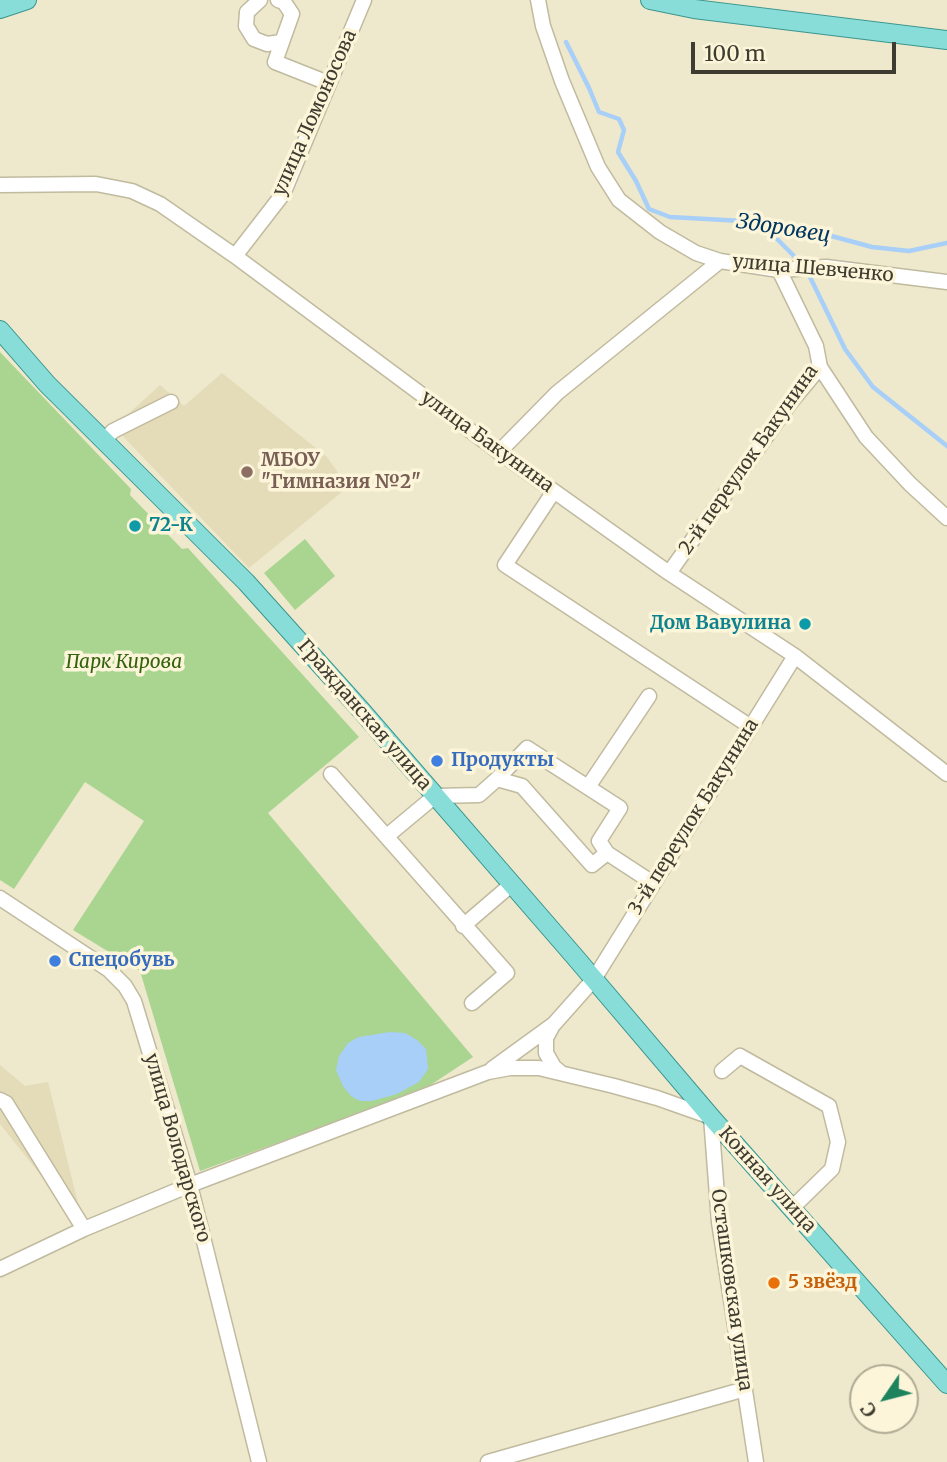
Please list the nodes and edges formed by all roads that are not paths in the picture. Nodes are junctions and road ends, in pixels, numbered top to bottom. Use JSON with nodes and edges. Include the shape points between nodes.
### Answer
{"nodes":[{"id":1,"x":27,"y":0,"type":"edge"},
{"id":2,"x":260,"y":0,"type":"edge"},
{"id":3,"x":278,"y":0,"type":"edge"},
{"id":4,"x":299,"y":0,"type":"edge"},
{"id":5,"x":364,"y":0,"type":"edge"},
{"id":6,"x":538,"y":0,"type":"edge"},
{"id":7,"x":650,"y":0,"type":"edge"},
{"id":8,"x":692,"y":5,"type":"edge"},
{"id":9,"x":0,"y":9,"type":"edge"},
{"id":10,"x":292,"y":14,"type":"junction"},
{"id":11,"x":947,"y":40,"type":"edge"},
{"id":12,"x":281,"y":41,"type":"junction"},
{"id":13,"x":328,"y":83,"type":"junction"},
{"id":14,"x":0,"y":185,"type":"edge"},
{"id":15,"x":235,"y":256,"type":"junction"},
{"id":16,"x":720,"y":261,"type":"junction"},
{"id":17,"x":779,"y":270,"type":"junction"},
{"id":18,"x":947,"y":282,"type":"edge"},
{"id":19,"x":0,"y":330,"type":"edge"},
{"id":20,"x":820,"y":367,"type":"junction"},
{"id":21,"x":171,"y":402,"type":"dead end"},
{"id":22,"x":104,"y":440,"type":"junction"},
{"id":23,"x":499,"y":452,"type":"junction"},
{"id":24,"x":554,"y":491,"type":"junction"},
{"id":25,"x":947,"y":518,"type":"edge"},
{"id":26,"x":669,"y":573,"type":"junction"},
{"id":27,"x":795,"y":656,"type":"junction"},
{"id":28,"x":649,"y":695,"type":"dead end"},
{"id":29,"x":751,"y":727,"type":"junction"},
{"id":30,"x":331,"y":774,"type":"dead end"},
{"id":31,"x":947,"y":774,"type":"edge"},
{"id":32,"x":497,"y":779,"type":"junction"},
{"id":33,"x":587,"y":787,"type":"junction"},
{"id":34,"x":436,"y":796,"type":"junction"},
{"id":35,"x":387,"y":836,"type":"junction"},
{"id":36,"x":607,"y":853,"type":"junction"},
{"id":37,"x":653,"y":883,"type":"junction"},
{"id":38,"x":512,"y":884,"type":"junction"},
{"id":39,"x":0,"y":898,"type":"edge"},
{"id":40,"x":463,"y":926,"type":"junction"},
{"id":41,"x":594,"y":979,"type":"junction"},
{"id":42,"x":472,"y":1003,"type":"dead end"},
{"id":43,"x":554,"y":1024,"type":"junction"},
{"id":44,"x":722,"y":1070,"type":"dead end"},
{"id":45,"x":672,"y":1071,"type":"junction"},
{"id":46,"x":488,"y":1072,"type":"junction"},
{"id":47,"x":559,"y":1072,"type":"junction"},
{"id":48,"x":657,"y":1098,"type":"junction"},
{"id":49,"x":0,"y":1100,"type":"edge"},
{"id":50,"x":711,"y":1117,"type":"junction"},
{"id":51,"x":190,"y":1185,"type":"junction"},
{"id":52,"x":792,"y":1208,"type":"junction"},
{"id":53,"x":84,"y":1229,"type":"junction"},
{"id":54,"x":0,"y":1269,"type":"edge"},
{"id":55,"x":947,"y":1384,"type":"edge"},
{"id":56,"x":744,"y":1389,"type":"junction"},
{"id":57,"x":259,"y":1462,"type":"edge"},
{"id":58,"x":488,"y":1462,"type":"edge"},
{"id":59,"x":756,"y":1462,"type":"edge"}],
"edges":[{"from":1,"to":9,"type":"main road"},
{"from":2,"to":12,"type":"street","via":[[247,12],[246,26],[254,39],[267,44]]},
{"from":3,"to":10,"type":"street"},
{"from":4,"to":10,"type":"street"},
{"from":5,"to":13,"type":"street","name":"улица Ломоносова"},
{"from":6,"to":16,"type":"street","name":"улица Шевченко","via":[[562,80],[598,167],[619,200],[660,232]]},
{"from":7,"to":8,"type":"main road"},
{"from":8,"to":11,"type":"main road"},
{"from":10,"to":12,"type":"street"},
{"from":12,"to":13,"type":"street","via":[[275,62]]},
{"from":13,"to":15,"type":"street","name":"улица Ломоносова","via":[[283,194]]},
{"from":14,"to":15,"type":"street","name":"улица Бакунина","via":[[96,184],[132,191],[160,204]]},
{"from":15,"to":23,"type":"street","name":"улица Бакунина"},
{"from":16,"to":17,"type":"street","name":"улица Шевченко"},
{"from":16,"to":23,"type":"street","via":[[557,393]]},
{"from":17,"to":18,"type":"street","name":"улица Шевченко","via":[[826,267]]},
{"from":17,"to":20,"type":"street","name":"2-й переулок Бакунина","via":[[816,346]]},
{"from":19,"to":22,"type":"main road","name":"Гражданская улица"},
{"from":20,"to":25,"type":"street","via":[[866,437]]},
{"from":20,"to":26,"type":"street","name":"2-й переулок Бакунина"},
{"from":21,"to":22,"type":"street","via":[[116,429]]},
{"from":22,"to":34,"type":"main road","name":"Гражданская улица","via":[[246,582]]},
{"from":23,"to":24,"type":"street","name":"улица Бакунина"},
{"from":24,"to":26,"type":"street","name":"улица Бакунина"},
{"from":24,"to":29,"type":"street","via":[[505,565]]},
{"from":26,"to":27,"type":"street","name":"улица Бакунина"},
{"from":27,"to":29,"type":"street","name":"3-й переулок Бакунина"},
{"from":27,"to":31,"type":"street","name":"улица Бакунина"},
{"from":28,"to":33,"type":"street"},
{"from":29,"to":37,"type":"street","name":"3-й переулок Бакунина"},
{"from":30,"to":35,"type":"street"},
{"from":32,"to":33,"type":"street","via":[[527,748]]},
{"from":32,"to":34,"type":"street","via":[[480,795]]},
{"from":32,"to":36,"type":"street","via":[[522,786],[592,864]]},
{"from":33,"to":36,"type":"street","via":[[620,808],[599,841]]},
{"from":34,"to":35,"type":"street"},
{"from":34,"to":38,"type":"main road","name":"Гражданская улица"},
{"from":35,"to":40,"type":"street"},
{"from":36,"to":37,"type":"street"},
{"from":37,"to":41,"type":"street","name":"3-й переулок Бакунина"},
{"from":38,"to":40,"type":"street"},
{"from":38,"to":41,"type":"main road","name":"Гражданская улица"},
{"from":39,"to":51,"type":"street","name":"улица Володарского","via":[[109,970],[128,990]]},
{"from":40,"to":42,"type":"street","via":[[507,973]]},
{"from":41,"to":43,"type":"street","name":"Конная улица"},
{"from":41,"to":45,"type":"main road","name":"Гражданская улица"},
{"from":43,"to":46,"type":"street","name":"Конная улица"},
{"from":43,"to":47,"type":"street","via":[[545,1046],[549,1061]]},
{"from":44,"to":52,"type":"street","via":[[740,1056],[829,1106],[838,1142],[831,1169]]},
{"from":45,"to":48,"type":"street","via":[[668,1086]]},
{"from":45,"to":50,"type":"main road","name":"Гражданская улица"},
{"from":46,"to":47,"type":"street","name":"Конная улица","via":[[524,1067]]},
{"from":46,"to":51,"type":"street","name":"Конная улица"},
{"from":47,"to":48,"type":"street","name":"Конная улица"},
{"from":48,"to":50,"type":"street","name":"Конная улица"},
{"from":49,"to":53,"type":"street"},
{"from":50,"to":52,"type":"main road","name":"Конная улица"},
{"from":50,"to":56,"type":"street","name":"Осташковская улица","via":[[719,1222]]},
{"from":51,"to":53,"type":"street","name":"Конная улица"},
{"from":51,"to":57,"type":"street","name":"улица Володарского"},
{"from":52,"to":55,"type":"main road","name":"Конная улица"},
{"from":53,"to":54,"type":"street","name":"Конная улица"},
{"from":56,"to":58,"type":"street"},
{"from":56,"to":59,"type":"street","name":"Осташковская улица"}]}
